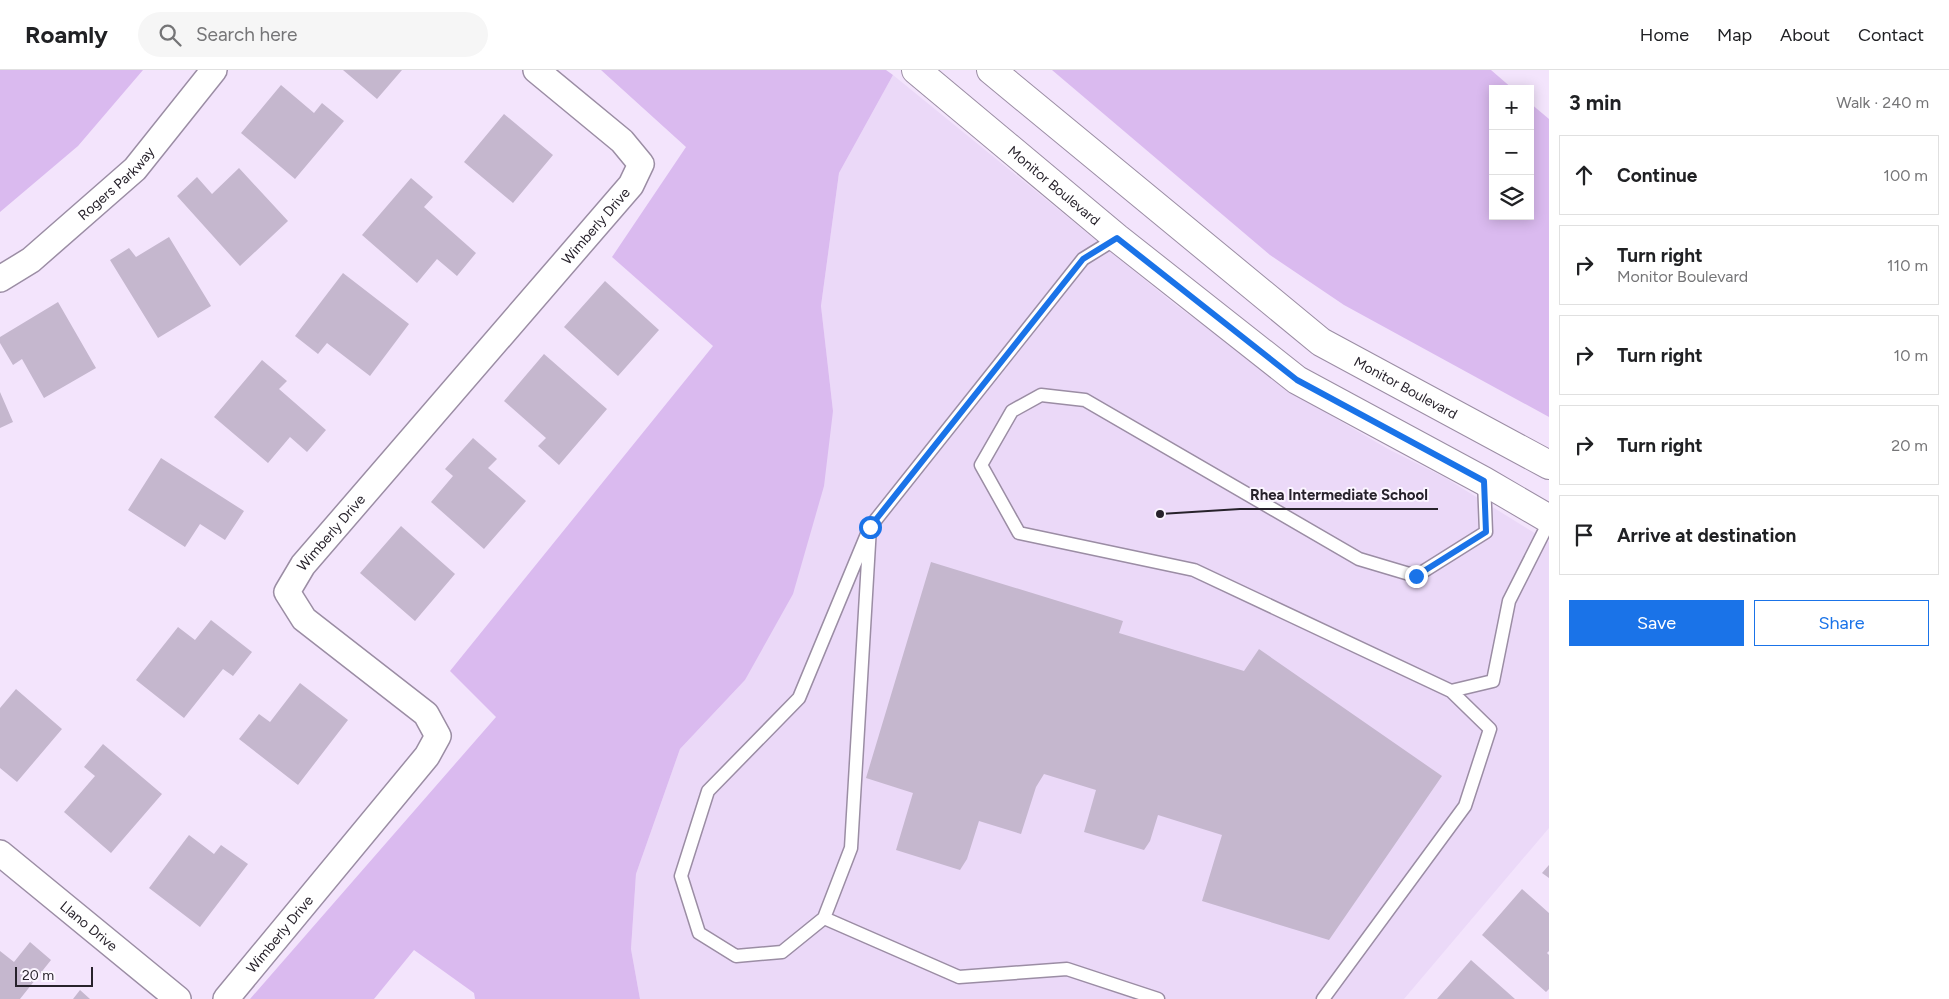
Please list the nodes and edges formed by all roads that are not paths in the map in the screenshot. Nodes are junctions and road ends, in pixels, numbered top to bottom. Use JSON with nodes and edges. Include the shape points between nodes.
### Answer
{"nodes":[{"id":1,"x":214,"y":70,"type":"edge"},
{"id":2,"x":536,"y":70,"type":"edge"},
{"id":3,"x":916,"y":70,"type":"edge"},
{"id":4,"x":991,"y":70,"type":"edge"},
{"id":5,"x":1117,"y":238,"type":"junction"},
{"id":6,"x":0,"y":279,"type":"edge"},
{"id":7,"x":1549,"y":465,"type":"edge"},
{"id":8,"x":1484,"y":481,"type":"junction"},
{"id":9,"x":1549,"y":520,"type":"edge"},
{"id":10,"x":870,"y":527,"type":"junction"},
{"id":11,"x":1451,"y":691,"type":"junction"},
{"id":12,"x":0,"y":853,"type":"edge"},
{"id":13,"x":824,"y":918,"type":"junction"},
{"id":14,"x":178,"y":999,"type":"edge"},
{"id":15,"x":226,"y":999,"type":"edge"},
{"id":16,"x":1158,"y":999,"type":"edge"},
{"id":17,"x":1323,"y":999,"type":"edge"}],
"edges":[{"from":1,"to":6,"type":"street","name":"Rogers Parkway","via":[[135,169],[31,260]]},
{"from":2,"to":15,"type":"street","name":"Wimberly Drive","via":[[622,141],[641,164],[631,185],[303,564],[287,592],[304,619],[426,714],[438,736],[427,756]]},
{"from":3,"to":5,"type":"street","name":"Monitor Boulevard"},
{"from":4,"to":7,"type":"street","name":"Monitor Boulevard","via":[[1321,342]]},
{"from":5,"to":8,"type":"street","name":"Monitor Boulevard","via":[[1297,380]]},
{"from":5,"to":10,"type":"lane","via":[[1083,259]]},
{"from":8,"to":9,"type":"street","name":"Monitor Boulevard"},
{"from":8,"to":11,"type":"lane","via":[[1486,532],[1416,576],[1359,559],[1085,400],[1041,395],[1012,411],[981,465],[1019,534],[1194,570]]},
{"from":9,"to":11,"type":"lane","via":[[1509,601],[1493,681]]},
{"from":10,"to":13,"type":"lane","via":[[851,848]]},
{"from":10,"to":13,"type":"lane","via":[[799,698],[708,791],[681,876],[699,933],[736,956],[782,952]]},
{"from":11,"to":17,"type":"lane","via":[[1490,729],[1465,806]]},
{"from":12,"to":14,"type":"street","name":"Llano Drive"},
{"from":13,"to":16,"type":"lane","via":[[959,977],[1067,969]]}]}
